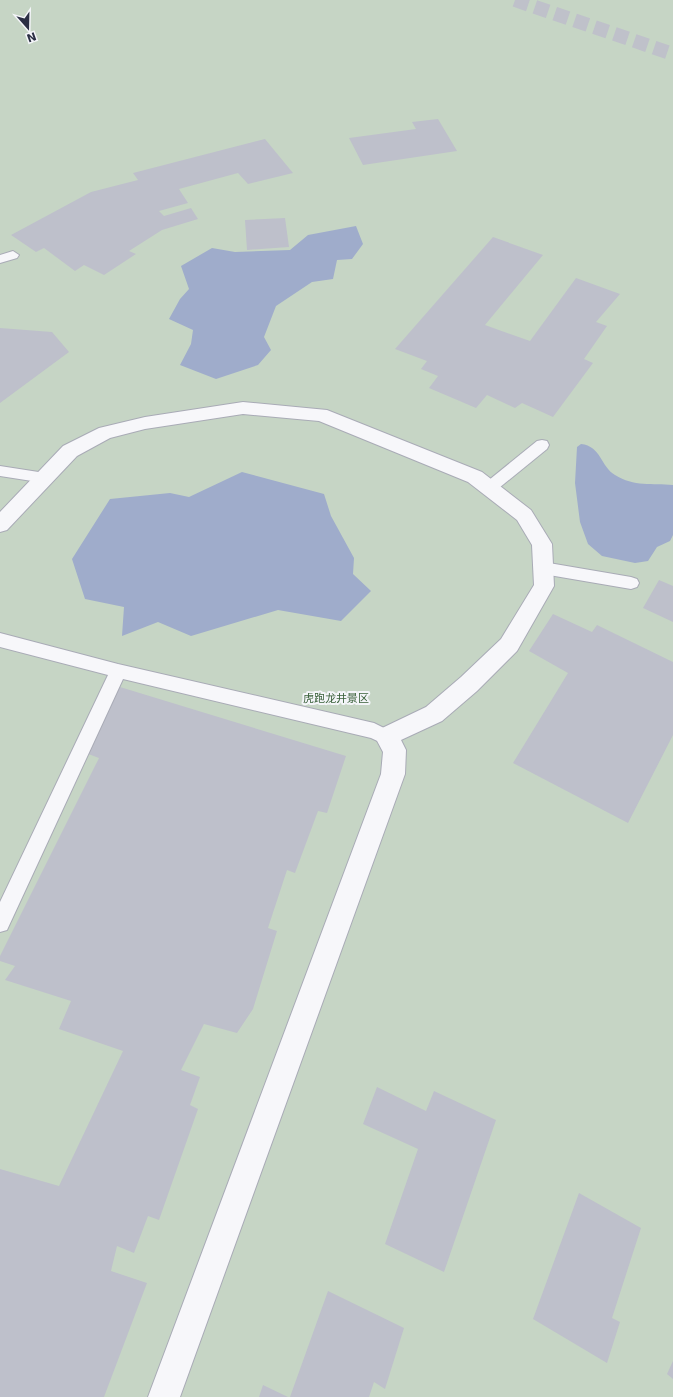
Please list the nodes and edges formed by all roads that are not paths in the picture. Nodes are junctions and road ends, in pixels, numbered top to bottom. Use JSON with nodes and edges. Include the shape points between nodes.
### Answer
{"nodes":[{"id":1,"x":13,"y":254,"type":"dead end"},
{"id":2,"x":0,"y":258,"type":"edge"},
{"id":3,"x":542,"y":445,"type":"dead end"},
{"id":4,"x":0,"y":471,"type":"edge"},
{"id":5,"x":45,"y":478,"type":"junction"},
{"id":6,"x":489,"y":488,"type":"junction"},
{"id":7,"x":0,"y":525,"type":"edge"},
{"id":8,"x":543,"y":568,"type":"junction"},
{"id":9,"x":631,"y":583,"type":"dead end"},
{"id":10,"x":0,"y":640,"type":"edge"},
{"id":11,"x":118,"y":671,"type":"junction"},
{"id":12,"x":386,"y":737,"type":"junction"},
{"id":13,"x":0,"y":923,"type":"edge"},
{"id":14,"x":164,"y":1397,"type":"edge"}],
"edges":[{"from":1,"to":2,"type":"lane"},
{"from":3,"to":6,"type":"lane"},
{"from":4,"to":5,"type":"lane"},
{"from":5,"to":6,"type":"street","via":[[70,451],[105,433],[243,408],[321,415],[475,477]]},
{"from":5,"to":7,"type":"street"},
{"from":6,"to":8,"type":"street","via":[[524,516],[542,544]]},
{"from":8,"to":9,"type":"lane"},
{"from":8,"to":12,"type":"street","via":[[544,586],[509,645],[434,714]]},
{"from":10,"to":11,"type":"lane"},
{"from":11,"to":12,"type":"lane","via":[[374,730]]},
{"from":11,"to":13,"type":"lane"},
{"from":12,"to":14,"type":"street","via":[[395,750],[393,774]]}]}
